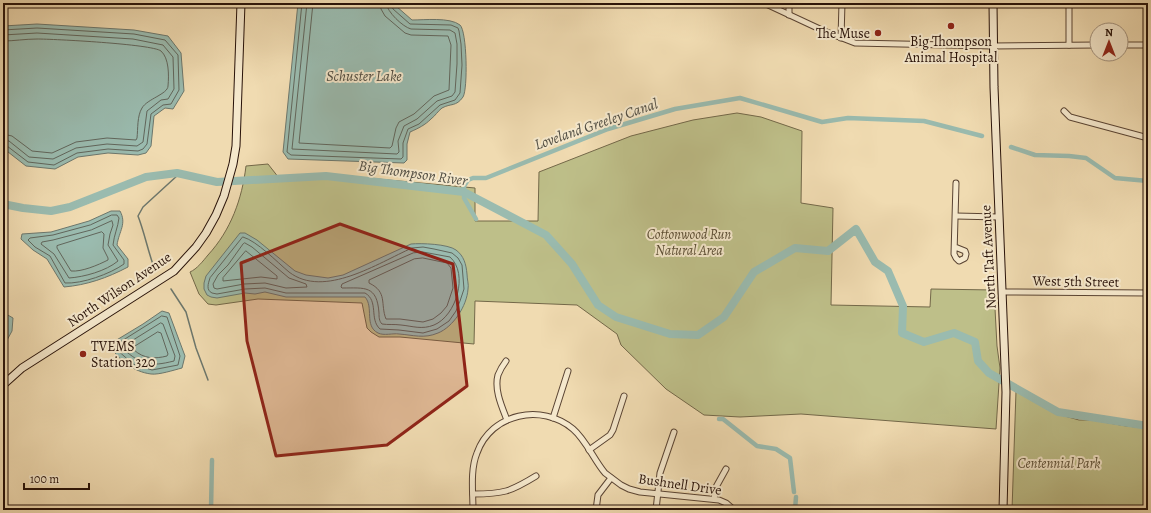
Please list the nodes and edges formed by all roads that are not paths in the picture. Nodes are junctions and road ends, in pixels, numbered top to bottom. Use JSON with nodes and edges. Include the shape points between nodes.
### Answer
{"nodes":[{"id":1,"x":241,"y":3,"type":"edge"},
{"id":2,"x":764,"y":3,"type":"edge"},
{"id":3,"x":789,"y":3,"type":"edge"},
{"id":4,"x":842,"y":3,"type":"edge"},
{"id":5,"x":993,"y":3,"type":"edge"},
{"id":6,"x":1069,"y":3,"type":"edge"},
{"id":7,"x":789,"y":15,"type":"junction"},
{"id":8,"x":841,"y":38,"type":"junction"},
{"id":9,"x":1069,"y":45,"type":"junction"},
{"id":10,"x":1089,"y":45,"type":"edge"},
{"id":11,"x":1129,"y":45,"type":"edge"},
{"id":12,"x":1148,"y":45,"type":"edge"},
{"id":13,"x":993,"y":46,"type":"junction"},
{"id":14,"x":1064,"y":111,"type":"dead end"},
{"id":15,"x":1148,"y":138,"type":"edge"},
{"id":16,"x":956,"y":183,"type":"dead end"},
{"id":17,"x":956,"y":216,"type":"junction"},
{"id":18,"x":999,"y":218,"type":"junction"},
{"id":19,"x":955,"y":247,"type":"dead end"},
{"id":20,"x":1003,"y":292,"type":"junction"},
{"id":21,"x":1148,"y":293,"type":"edge"},
{"id":22,"x":506,"y":361,"type":"dead end"},
{"id":23,"x":568,"y":371,"type":"dead end"},
{"id":24,"x":3,"y":385,"type":"edge"},
{"id":25,"x":624,"y":396,"type":"dead end"},
{"id":26,"x":553,"y":418,"type":"junction"},
{"id":27,"x":507,"y":420,"type":"junction"},
{"id":28,"x":674,"y":432,"type":"dead end"},
{"id":29,"x":588,"y":450,"type":"junction"},
{"id":30,"x":726,"y":469,"type":"dead end"},
{"id":31,"x":536,"y":476,"type":"dead end"},
{"id":32,"x":611,"y":478,"type":"junction"},
{"id":33,"x":473,"y":494,"type":"junction"},
{"id":34,"x":658,"y":494,"type":"junction"},
{"id":35,"x":714,"y":499,"type":"junction"},
{"id":36,"x":473,"y":510,"type":"edge"},
{"id":37,"x":596,"y":510,"type":"edge"},
{"id":38,"x":656,"y":510,"type":"edge"},
{"id":39,"x":734,"y":510,"type":"edge"},
{"id":40,"x":1003,"y":510,"type":"edge"}],
"edges":[{"from":1,"to":24,"type":"main road","name":"North Wilson Avenue","via":[[236,146],[224,196],[206,233],[174,271],[22,368]]},
{"from":2,"to":7,"type":"street"},
{"from":3,"to":7,"type":"street"},
{"from":4,"to":8,"type":"street"},
{"from":5,"to":13,"type":"main road","name":"North Taft Avenue"},
{"from":6,"to":9,"type":"street"},
{"from":7,"to":8,"type":"street"},
{"from":8,"to":13,"type":"street","via":[[868,43]]},
{"from":9,"to":10,"type":"street"},
{"from":9,"to":13,"type":"street"},
{"from":11,"to":12,"type":"street"},
{"from":13,"to":18,"type":"main road","name":"North Taft Avenue"},
{"from":14,"to":15,"type":"street","via":[[1070,117]]},
{"from":16,"to":17,"type":"street"},
{"from":17,"to":18,"type":"street"},
{"from":17,"to":19,"type":"street"},
{"from":18,"to":20,"type":"main road","name":"North Taft Avenue"},
{"from":20,"to":21,"type":"street","name":"West 5th Street"},
{"from":20,"to":40,"type":"main road","name":"North Taft Avenue","via":[[1006,364]]},
{"from":22,"to":27,"type":"street","via":[[498,373],[497,386]]},
{"from":23,"to":26,"type":"street"},
{"from":25,"to":29,"type":"street","via":[[610,435]]},
{"from":26,"to":27,"type":"street","name":"Bushnell Drive","via":[[532,414]]},
{"from":26,"to":29,"type":"street","name":"Bushnell Drive","via":[[574,430]]},
{"from":27,"to":33,"type":"street","via":[[488,434],[477,452],[473,467]]},
{"from":28,"to":34,"type":"street","via":[[660,473]]},
{"from":29,"to":32,"type":"street","name":"Bushnell Drive"},
{"from":30,"to":35,"type":"street","via":[[716,487]]},
{"from":31,"to":33,"type":"street","via":[[513,490],[495,494]]},
{"from":32,"to":34,"type":"street","name":"Bushnell Drive","via":[[629,489]]},
{"from":32,"to":37,"type":"street","via":[[598,495]]},
{"from":33,"to":36,"type":"street"},
{"from":34,"to":35,"type":"street","name":"Bushnell Drive"},
{"from":34,"to":38,"type":"street"},
{"from":35,"to":39,"type":"street","name":"Bushnell Drive","via":[[722,501]]}]}
